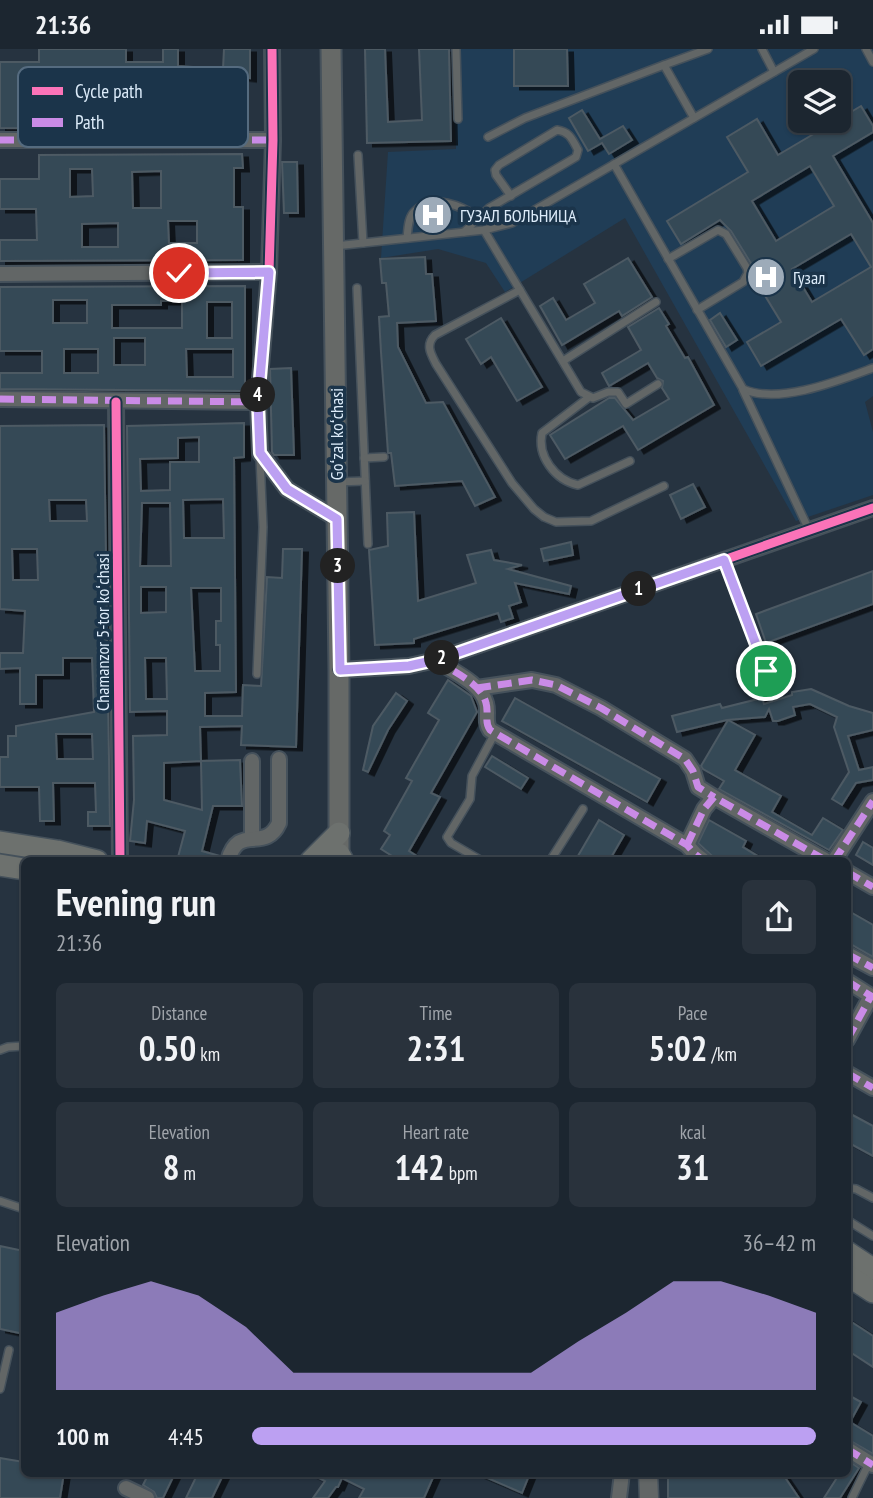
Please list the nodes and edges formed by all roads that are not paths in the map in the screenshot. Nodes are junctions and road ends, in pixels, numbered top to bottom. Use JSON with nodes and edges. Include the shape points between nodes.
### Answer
{"nodes":[{"id":1,"x":272,"y":49,"type":"edge"},
{"id":2,"x":331,"y":49,"type":"edge"},
{"id":3,"x":456,"y":49,"type":"edge"},
{"id":4,"x":708,"y":49,"type":"edge"},
{"id":5,"x":762,"y":49,"type":"edge"},
{"id":6,"x":814,"y":49,"type":"edge"},
{"id":7,"x":866,"y":49,"type":"edge"},
{"id":8,"x":873,"y":62,"type":"edge"},
{"id":9,"x":664,"y":65,"type":"junction"},
{"id":10,"x":774,"y":72,"type":"junction"},
{"id":11,"x":694,"y":118,"type":"junction"},
{"id":12,"x":458,"y":119,"type":"dead end"},
{"id":13,"x":488,"y":137,"type":"dead end"},
{"id":14,"x":0,"y":140,"type":"edge"},
{"id":15,"x":18,"y":140,"type":"edge"},
{"id":16,"x":248,"y":140,"type":"edge"},
{"id":17,"x":273,"y":140,"type":"junction"},
{"id":18,"x":358,"y":155,"type":"dead end"},
{"id":19,"x":614,"y":165,"type":"junction"},
{"id":20,"x":510,"y":196,"type":"junction"},
{"id":21,"x":478,"y":218,"type":"junction"},
{"id":22,"x":484,"y":230,"type":"junction"},
{"id":23,"x":463,"y":232,"type":"junction"},
{"id":24,"x":407,"y":238,"type":"junction"},
{"id":25,"x":363,"y":243,"type":"junction"},
{"id":26,"x":335,"y":246,"type":"junction"},
{"id":27,"x":668,"y":259,"type":"junction"},
{"id":28,"x":269,"y":272,"type":"junction"},
{"id":29,"x":0,"y":274,"type":"edge"},
{"id":30,"x":357,"y":288,"type":"dead end"},
{"id":31,"x":520,"y":290,"type":"junction"},
{"id":32,"x":656,"y":302,"type":"dead end"},
{"id":33,"x":697,"y":310,"type":"junction"},
{"id":34,"x":563,"y":361,"type":"junction"},
{"id":35,"x":873,"y":368,"type":"edge"},
{"id":36,"x":658,"y":384,"type":"dead end"},
{"id":37,"x":743,"y":389,"type":"junction"},
{"id":38,"x":589,"y":398,"type":"junction"},
{"id":39,"x":0,"y":399,"type":"edge"},
{"id":40,"x":116,"y":402,"type":"junction"},
{"id":41,"x":258,"y":402,"type":"junction"},
{"id":42,"x":260,"y":453,"type":"junction"},
{"id":43,"x":384,"y":457,"type":"dead end"},
{"id":44,"x":364,"y":458,"type":"junction"},
{"id":45,"x":630,"y":461,"type":"dead end"},
{"id":46,"x":365,"y":481,"type":"junction"},
{"id":47,"x":337,"y":482,"type":"junction"},
{"id":48,"x":664,"y":486,"type":"dead end"},
{"id":49,"x":873,"y":508,"type":"edge"},
{"id":50,"x":337,"y":519,"type":"junction"},
{"id":51,"x":810,"y":530,"type":"junction"},
{"id":52,"x":368,"y":544,"type":"dead end"},
{"id":53,"x":724,"y":560,"type":"junction"},
{"id":54,"x":436,"y":660,"type":"junction"},
{"id":55,"x":340,"y":670,"type":"junction"},
{"id":56,"x":785,"y":672,"type":"dead end"},
{"id":57,"x":257,"y":674,"type":"dead end"},
{"id":58,"x":477,"y":688,"type":"junction"},
{"id":59,"x":495,"y":733,"type":"junction"},
{"id":60,"x":279,"y":759,"type":"dead end"},
{"id":61,"x":252,"y":761,"type":"dead end"},
{"id":62,"x":714,"y":797,"type":"junction"},
{"id":63,"x":873,"y":800,"type":"edge"},
{"id":64,"x":583,"y":809,"type":"dead end"},
{"id":65,"x":251,"y":839,"type":"junction"},
{"id":66,"x":0,"y":842,"type":"edge"},
{"id":67,"x":340,"y":852,"type":"edge"},
{"id":68,"x":694,"y":855,"type":"edge"},
{"id":69,"x":81,"y":857,"type":"edge"},
{"id":70,"x":120,"y":857,"type":"edge"},
{"id":71,"x":230,"y":857,"type":"edge"},
{"id":72,"x":475,"y":857,"type":"edge"},
{"id":73,"x":553,"y":857,"type":"edge"},
{"id":74,"x":820,"y":857,"type":"edge"},
{"id":75,"x":837,"y":857,"type":"edge"},
{"id":76,"x":0,"y":865,"type":"edge"},
{"id":77,"x":21,"y":868,"type":"edge"},
{"id":78,"x":851,"y":874,"type":"edge"},
{"id":79,"x":873,"y":887,"type":"edge"},
{"id":80,"x":851,"y":956,"type":"edge"},
{"id":81,"x":873,"y":968,"type":"edge"},
{"id":82,"x":851,"y":983,"type":"edge"},
{"id":83,"x":872,"y":996,"type":"edge"},
{"id":84,"x":851,"y":1032,"type":"edge"},
{"id":85,"x":21,"y":1046,"type":"edge"},
{"id":86,"x":0,"y":1050,"type":"edge"},
{"id":87,"x":851,"y":1075,"type":"edge"},
{"id":88,"x":873,"y":1088,"type":"edge"},
{"id":89,"x":851,"y":1188,"type":"edge"},
{"id":90,"x":873,"y":1198,"type":"edge"},
{"id":91,"x":0,"y":1201,"type":"edge"},
{"id":92,"x":21,"y":1208,"type":"edge"},
{"id":93,"x":851,"y":1222,"type":"edge"},
{"id":94,"x":873,"y":1236,"type":"edge"},
{"id":95,"x":851,"y":1255,"type":"edge"},
{"id":96,"x":873,"y":1269,"type":"edge"},
{"id":97,"x":851,"y":1277,"type":"edge"},
{"id":98,"x":873,"y":1291,"type":"edge"},
{"id":99,"x":9,"y":1350,"type":"dead end"},
{"id":100,"x":0,"y":1389,"type":"edge"},
{"id":101,"x":851,"y":1452,"type":"edge"},
{"id":102,"x":871,"y":1464,"type":"edge"},
{"id":103,"x":622,"y":1477,"type":"edge"},
{"id":104,"x":648,"y":1477,"type":"edge"},
{"id":105,"x":126,"y":1488,"type":"dead end"},
{"id":106,"x":147,"y":1498,"type":"edge"},
{"id":107,"x":619,"y":1498,"type":"edge"},
{"id":108,"x":649,"y":1498,"type":"edge"},
{"id":109,"x":852,"y":1498,"type":"edge"}],
"edges":[{"from":1,"to":17,"type":"street"},
{"from":2,"to":26,"type":"main road","name":"Goʻzal koʻchasi"},
{"from":3,"to":12,"type":"lane"},
{"from":4,"to":9,"type":"lane"},
{"from":5,"to":10,"type":"lane"},
{"from":6,"to":10,"type":"lane"},
{"from":7,"to":8,"type":"lane"},
{"from":9,"to":11,"type":"lane"},
{"from":9,"to":13,"type":"lane","via":[[525,118]]},
{"from":10,"to":11,"type":"lane"},
{"from":11,"to":19,"type":"lane"},
{"from":14,"to":15,"type":"street"},
{"from":16,"to":17,"type":"street"},
{"from":17,"to":28,"type":"street"},
{"from":18,"to":25,"type":"lane"},
{"from":19,"to":22,"type":"lane","via":[[512,223]]},
{"from":19,"to":27,"type":"lane"},
{"from":20,"to":20,"type":"lane","via":[[576,157],[578,150],[566,131],[557,130],[499,165],[496,175]]},
{"from":20,"to":21,"type":"lane"},
{"from":21,"to":23,"type":"lane"},
{"from":21,"to":24,"type":"lane","via":[[461,206],[444,202],[424,205],[414,211]]},
{"from":22,"to":23,"type":"lane"},
{"from":22,"to":31,"type":"lane"},
{"from":23,"to":24,"type":"lane"},
{"from":24,"to":25,"type":"lane"},
{"from":25,"to":26,"type":"lane"},
{"from":26,"to":47,"type":"main road","name":"Goʻzal koʻchasi"},
{"from":27,"to":33,"type":"lane"},
{"from":27,"to":33,"type":"lane","via":[[718,230],[726,234],[747,268],[743,282]]},
{"from":28,"to":29,"type":"street"},
{"from":28,"to":41,"type":"street"},
{"from":30,"to":44,"type":"lane"},
{"from":31,"to":34,"type":"lane"},
{"from":31,"to":48,"type":"lane","via":[[435,335],[429,344],[436,364],[512,483],[544,517],[572,523],[590,521]]},
{"from":32,"to":34,"type":"lane"},
{"from":33,"to":37,"type":"lane"},
{"from":34,"to":38,"type":"lane"},
{"from":35,"to":37,"type":"lane","via":[[831,383],[770,395]]},
{"from":36,"to":38,"type":"lane","via":[[626,404],[618,392]]},
{"from":37,"to":51,"type":"lane"},
{"from":38,"to":45,"type":"lane","via":[[542,433],[544,458],[562,479],[578,485]]},
{"from":39,"to":40,"type":"street"},
{"from":40,"to":41,"type":"street"},
{"from":40,"to":70,"type":"street","name":"Chamanzor 5-tor koʻchasi"},
{"from":41,"to":42,"type":"street"},
{"from":42,"to":50,"type":"street","via":[[287,489]]},
{"from":42,"to":57,"type":"lane","via":[[263,527]]},
{"from":43,"to":44,"type":"lane"},
{"from":44,"to":46,"type":"lane"},
{"from":46,"to":47,"type":"lane"},
{"from":46,"to":52,"type":"lane"},
{"from":47,"to":50,"type":"main road","name":"Goʻzal koʻchasi"},
{"from":49,"to":51,"type":"street"},
{"from":50,"to":55,"type":"main road","name":"Goʻzal koʻchasi"},
{"from":51,"to":53,"type":"street"},
{"from":53,"to":54,"type":"street"},
{"from":53,"to":56,"type":"lane","via":[[763,664],[771,674]]},
{"from":54,"to":55,"type":"street"},
{"from":54,"to":58,"type":"street"},
{"from":55,"to":67,"type":"main road","name":"Goʻzal koʻchasi"},
{"from":58,"to":59,"type":"street","via":[[488,706],[487,726]]},
{"from":58,"to":62,"type":"street","via":[[532,680],[556,685],[685,759],[698,787]]},
{"from":59,"to":68,"type":"street"},
{"from":59,"to":72,"type":"lane","via":[[472,776],[470,799],[447,837]]},
{"from":60,"to":65,"type":"street","via":[[279,823],[268,837]]},
{"from":61,"to":65,"type":"street"},
{"from":62,"to":68,"type":"street","via":[[704,809]]},
{"from":62,"to":74,"type":"street"},
{"from":63,"to":75,"type":"street"},
{"from":64,"to":73,"type":"lane"},
{"from":65,"to":71,"type":"street","via":[[238,843]]},
{"from":66,"to":69,"type":"main road"},
{"from":76,"to":77,"type":"main road"},
{"from":78,"to":79,"type":"street"},
{"from":80,"to":81,"type":"street"},
{"from":82,"to":83,"type":"street"},
{"from":83,"to":84,"type":"street"},
{"from":85,"to":86,"type":"lane"},
{"from":87,"to":88,"type":"street"},
{"from":89,"to":90,"type":"lane"},
{"from":91,"to":92,"type":"lane"},
{"from":93,"to":94,"type":"lane"},
{"from":95,"to":96,"type":"main road"},
{"from":97,"to":98,"type":"main road"},
{"from":99,"to":100,"type":"lane"},
{"from":101,"to":102,"type":"street"},
{"from":102,"to":109,"type":"lane"},
{"from":103,"to":107,"type":"street"},
{"from":104,"to":108,"type":"street"},
{"from":105,"to":106,"type":"street"}]}
